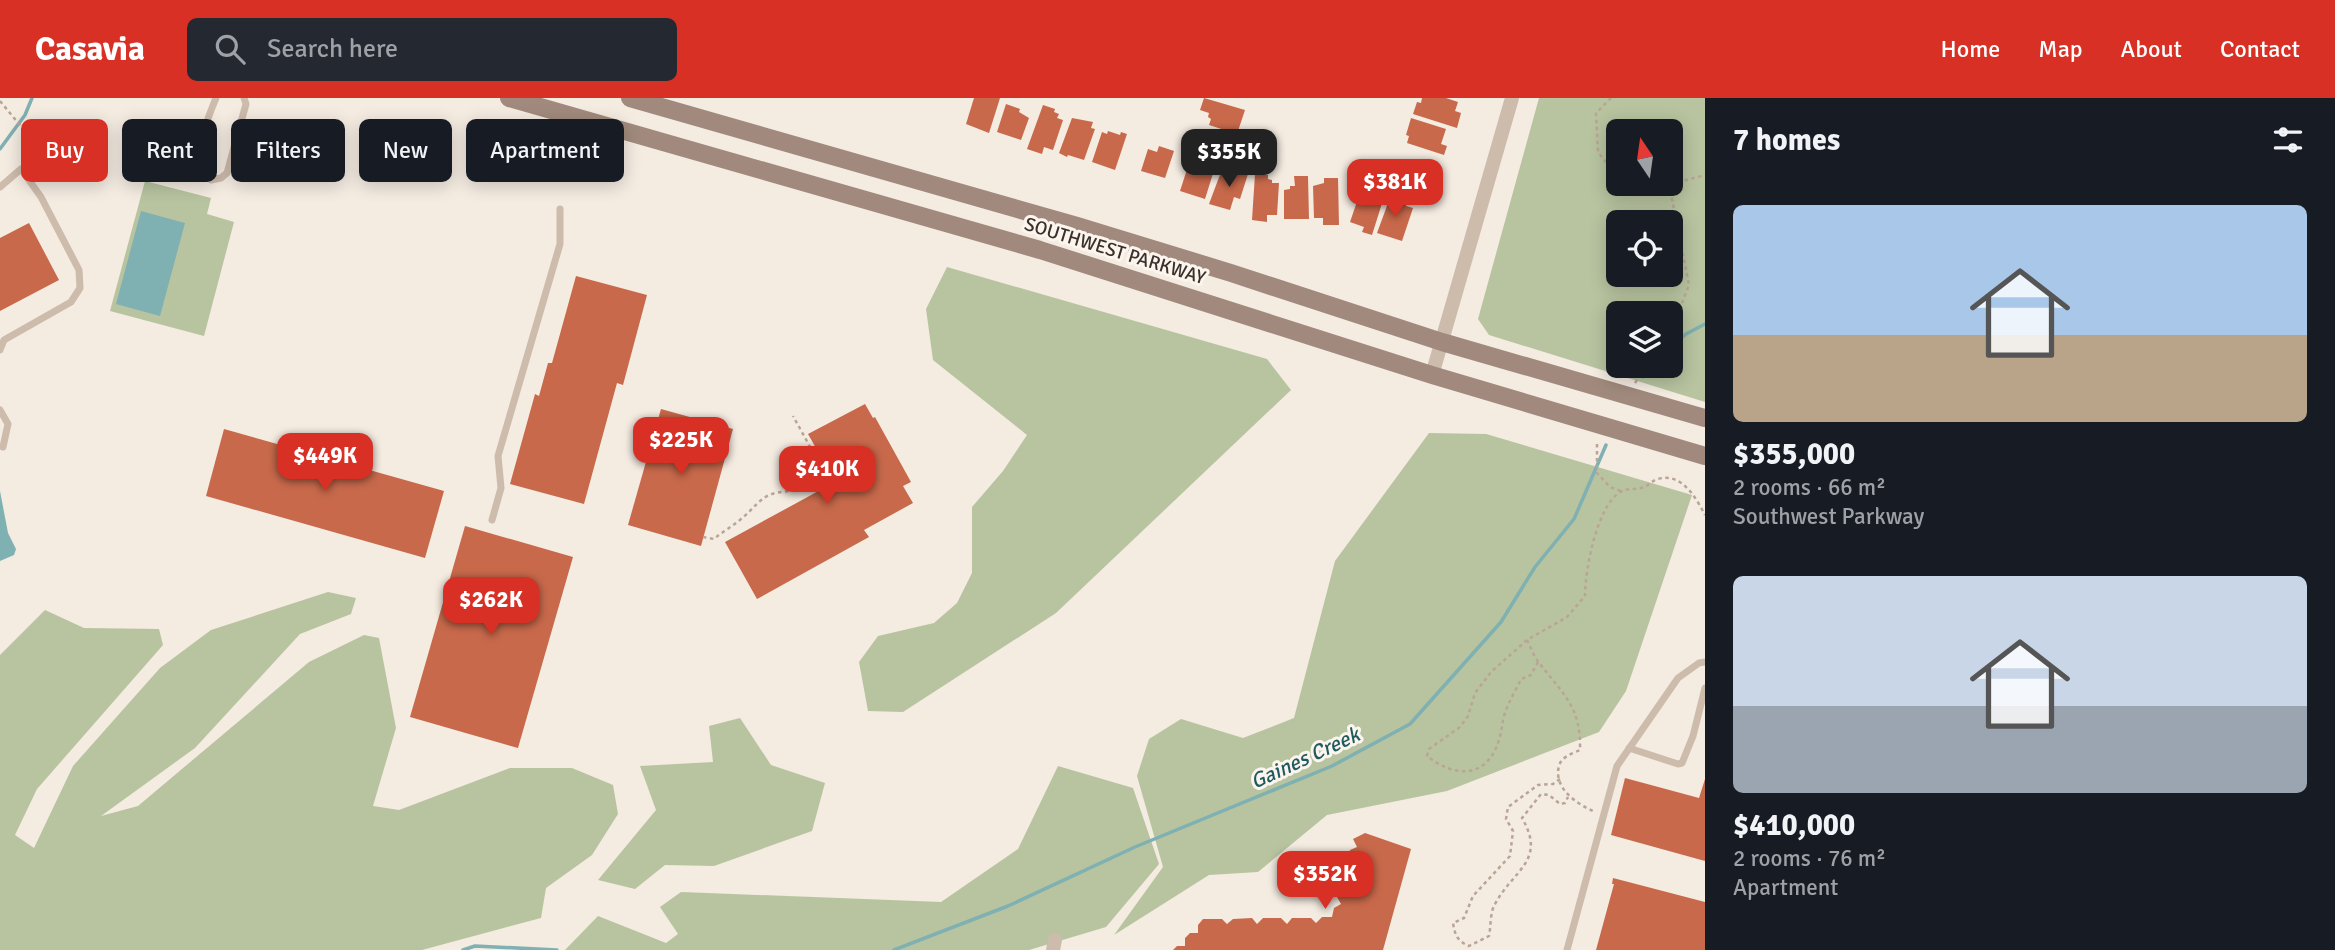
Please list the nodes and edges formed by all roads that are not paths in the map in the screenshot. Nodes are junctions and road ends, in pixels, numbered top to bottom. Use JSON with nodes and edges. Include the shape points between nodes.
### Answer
{"nodes":[{"id":1,"x":216,"y":98,"type":"edge"},
{"id":2,"x":244,"y":98,"type":"edge"},
{"id":3,"x":509,"y":98,"type":"edge"},
{"id":4,"x":630,"y":98,"type":"edge"},
{"id":5,"x":1513,"y":98,"type":"edge"},
{"id":6,"x":0,"y":187,"type":"edge"},
{"id":7,"x":560,"y":209,"type":"dead end"},
{"id":8,"x":1442,"y":342,"type":"junction"},
{"id":9,"x":0,"y":350,"type":"edge"},
{"id":10,"x":1432,"y":374,"type":"junction"},
{"id":11,"x":0,"y":410,"type":"edge"},
{"id":12,"x":1705,"y":418,"type":"edge"},
{"id":13,"x":3,"y":447,"type":"dead end"},
{"id":14,"x":1705,"y":456,"type":"edge"},
{"id":15,"x":492,"y":520,"type":"dead end"},
{"id":16,"x":1705,"y":662,"type":"edge"},
{"id":17,"x":1705,"y":688,"type":"edge"},
{"id":18,"x":1629,"y":748,"type":"junction"},
{"id":19,"x":1567,"y":950,"type":"edge"}],
"edges":[{"from":1,"to":2,"type":"lane","via":[[198,157],[201,174],[211,180],[227,173]]},
{"from":3,"to":10,"type":"main road","name":"SOUTHWEST PARKWAY","via":[[1040,250]]},
{"from":4,"to":8,"type":"main road","name":"SOUTHWEST PARKWAY","via":[[1077,226]]},
{"from":5,"to":8,"type":"street"},
{"from":6,"to":9,"type":"lane","via":[[21,169],[79,270],[80,288],[71,302],[5,340]]},
{"from":7,"to":15,"type":"lane","via":[[560,244],[498,456],[501,488]]},
{"from":8,"to":10,"type":"street"},
{"from":8,"to":12,"type":"main road","name":"SOUTHWEST PARKWAY"},
{"from":10,"to":14,"type":"main road","name":"SOUTHWEST PARKWAY"},
{"from":11,"to":13,"type":"lane","via":[[8,424]]},
{"from":16,"to":18,"type":"lane","via":[[1678,678]]},
{"from":17,"to":18,"type":"lane","via":[[1682,763]]},
{"from":18,"to":19,"type":"lane","via":[[1617,766]]}]}
